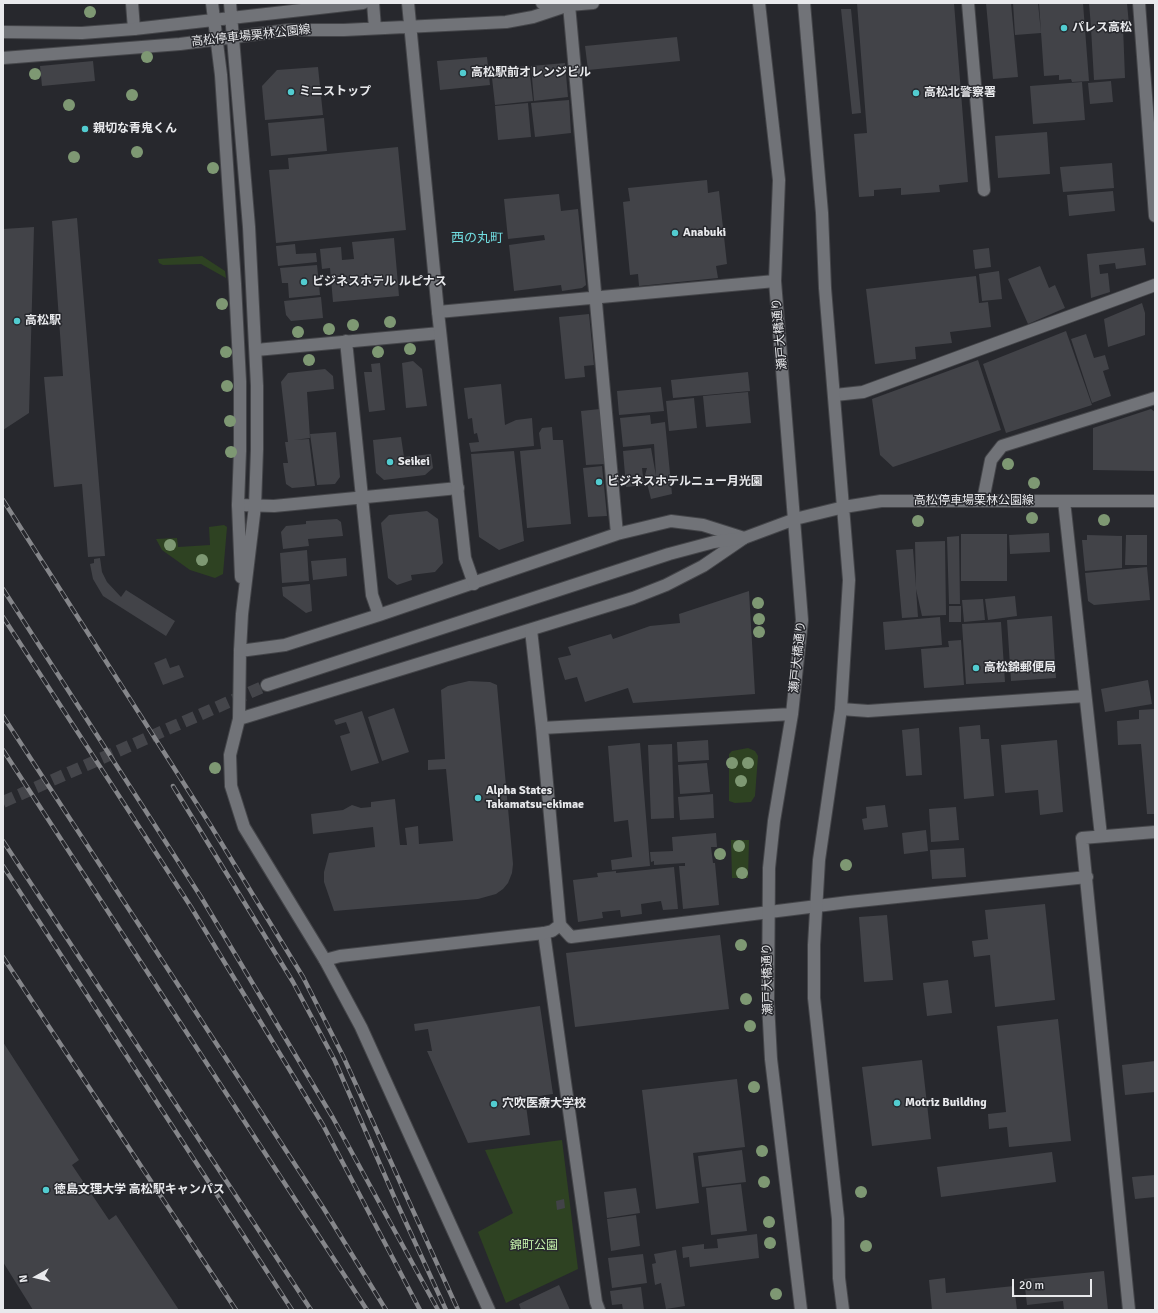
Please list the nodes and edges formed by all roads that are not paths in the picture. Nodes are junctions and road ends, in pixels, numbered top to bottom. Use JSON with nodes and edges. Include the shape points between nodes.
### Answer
{"nodes":[{"id":1,"x":132,"y":3,"type":"edge"},
{"id":2,"x":212,"y":3,"type":"edge"},
{"id":3,"x":230,"y":3,"type":"edge"},
{"id":4,"x":363,"y":3,"type":"edge"},
{"id":5,"x":373,"y":3,"type":"edge"},
{"id":6,"x":408,"y":3,"type":"edge"},
{"id":7,"x":542,"y":3,"type":"edge"},
{"id":8,"x":593,"y":3,"type":"edge"},
{"id":9,"x":759,"y":3,"type":"edge"},
{"id":10,"x":804,"y":3,"type":"edge"},
{"id":11,"x":968,"y":3,"type":"edge"},
{"id":12,"x":1139,"y":3,"type":"edge"},
{"id":13,"x":569,"y":5,"type":"junction"},
{"id":14,"x":231,"y":18,"type":"junction"},
{"id":15,"x":214,"y":20,"type":"junction"},
{"id":16,"x":410,"y":26,"type":"junction"},
{"id":17,"x":375,"y":28,"type":"junction"},
{"id":18,"x":134,"y":29,"type":"junction"},
{"id":19,"x":3,"y":32,"type":"edge"},
{"id":20,"x":233,"y":37,"type":"junction"},
{"id":21,"x":217,"y":39,"type":"junction"},
{"id":22,"x":3,"y":58,"type":"edge"},
{"id":23,"x":984,"y":190,"type":"dead end"},
{"id":24,"x":1155,"y":216,"type":"edge"},
{"id":25,"x":775,"y":281,"type":"junction"},
{"id":26,"x":1155,"y":285,"type":"edge"},
{"id":27,"x":596,"y":298,"type":"junction"},
{"id":28,"x":438,"y":312,"type":"junction"},
{"id":29,"x":440,"y":333,"type":"junction"},
{"id":30,"x":346,"y":341,"type":"junction"},
{"id":31,"x":256,"y":350,"type":"junction"},
{"id":32,"x":835,"y":395,"type":"junction"},
{"id":33,"x":1155,"y":398,"type":"edge"},
{"id":34,"x":458,"y":488,"type":"junction"},
{"id":35,"x":361,"y":498,"type":"junction"},
{"id":36,"x":983,"y":500,"type":"junction"},
{"id":37,"x":1064,"y":500,"type":"junction"},
{"id":38,"x":1155,"y":502,"type":"edge"},
{"id":39,"x":238,"y":505,"type":"junction"},
{"id":40,"x":255,"y":506,"type":"junction"},
{"id":41,"x":844,"y":507,"type":"junction"},
{"id":42,"x":795,"y":519,"type":"junction"},
{"id":43,"x":617,"y":534,"type":"junction"},
{"id":44,"x":744,"y":538,"type":"junction"},
{"id":45,"x":474,"y":584,"type":"junction"},
{"id":46,"x":242,"y":614,"type":"junction"},
{"id":47,"x":379,"y":615,"type":"junction"},
{"id":48,"x":531,"y":630,"type":"junction"},
{"id":49,"x":240,"y":651,"type":"junction"},
{"id":50,"x":267,"y":686,"type":"tunnel mouth"},
{"id":51,"x":1085,"y":696,"type":"junction"},
{"id":52,"x":841,"y":709,"type":"junction"},
{"id":53,"x":792,"y":714,"type":"junction"},
{"id":54,"x":239,"y":719,"type":"junction"},
{"id":55,"x":542,"y":728,"type":"junction"},
{"id":56,"x":1155,"y":832,"type":"edge"},
{"id":57,"x":1102,"y":836,"type":"junction"},
{"id":58,"x":1087,"y":877,"type":"junction"},
{"id":59,"x":817,"y":906,"type":"junction"},
{"id":60,"x":768,"y":913,"type":"junction"},
{"id":61,"x":560,"y":925,"type":"junction"},
{"id":62,"x":544,"y":933,"type":"junction"},
{"id":63,"x":325,"y":960,"type":"junction"},
{"id":64,"x":489,"y":1310,"type":"edge"},
{"id":65,"x":599,"y":1310,"type":"edge"},
{"id":66,"x":801,"y":1310,"type":"edge"},
{"id":67,"x":843,"y":1310,"type":"edge"},
{"id":68,"x":1129,"y":1310,"type":"edge"}],
"edges":[{"from":1,"to":18,"type":"street"},
{"from":2,"to":15,"type":"street"},
{"from":3,"to":14,"type":"street"},
{"from":4,"to":14,"type":"street","name":"高松停車場栗林公園線"},
{"from":5,"to":17,"type":"street"},
{"from":6,"to":16,"type":"street"},
{"from":7,"to":13,"type":"street","name":"高松停車場栗林公園線"},
{"from":8,"to":13,"type":"street","name":"高松停車場栗林公園線"},
{"from":9,"to":25,"type":"street","name":"瀬戸大橋通り","via":[[779,180]]},
{"from":10,"to":32,"type":"street"},
{"from":11,"to":23,"type":"street"},
{"from":12,"to":24,"type":"street"},
{"from":13,"to":16,"type":"street","name":"高松停車場栗林公園線","via":[[533,18],[506,22]]},
{"from":13,"to":27,"type":"street"},
{"from":14,"to":15,"type":"street","name":"高松停車場栗林公園線"},
{"from":14,"to":20,"type":"street"},
{"from":15,"to":18,"type":"street","name":"高松停車場栗林公園線"},
{"from":15,"to":21,"type":"street"},
{"from":16,"to":17,"type":"street","name":"高松停車場栗林公園線"},
{"from":16,"to":28,"type":"street"},
{"from":17,"to":20,"type":"street","name":"高松停車場栗林公園線","via":[[289,30]]},
{"from":18,"to":19,"type":"street","name":"高松停車場栗林公園線","via":[[82,33]]},
{"from":20,"to":21,"type":"street","name":"高松停車場栗林公園線"},
{"from":20,"to":31,"type":"street"},
{"from":21,"to":22,"type":"street","name":"高松停車場栗林公園線"},
{"from":21,"to":39,"type":"street","via":[[240,381]]},
{"from":25,"to":27,"type":"street"},
{"from":25,"to":42,"type":"street","name":"瀬戸大橋通り"},
{"from":26,"to":32,"type":"street","via":[[863,392]]},
{"from":27,"to":28,"type":"street"},
{"from":27,"to":43,"type":"street"},
{"from":28,"to":29,"type":"street"},
{"from":29,"to":30,"type":"street"},
{"from":29,"to":34,"type":"street"},
{"from":30,"to":31,"type":"street"},
{"from":30,"to":35,"type":"street"},
{"from":31,"to":40,"type":"street"},
{"from":32,"to":41,"type":"street"},
{"from":33,"to":36,"type":"street","via":[[1002,446],[991,460]]},
{"from":34,"to":35,"type":"street"},
{"from":34,"to":45,"type":"street","via":[[465,558]]},
{"from":35,"to":40,"type":"street"},
{"from":35,"to":47,"type":"street","via":[[372,595]]},
{"from":36,"to":37,"type":"street","name":"高松停車場栗林公園線"},
{"from":36,"to":41,"type":"street","name":"高松停車場栗林公園線","via":[[881,501]]},
{"from":37,"to":38,"type":"street","name":"高松停車場栗林公園線"},
{"from":37,"to":51,"type":"street"},
{"from":39,"to":40,"type":"street"},
{"from":39,"to":46,"type":"street"},
{"from":40,"to":46,"type":"street"},
{"from":41,"to":42,"type":"street","name":"高松停車場栗林公園線"},
{"from":41,"to":52,"type":"street","via":[[849,580]]},
{"from":42,"to":44,"type":"street","name":"高松停車場栗林公園線"},
{"from":42,"to":53,"type":"street","name":"瀬戸大橋通り","via":[[802,620]]},
{"from":43,"to":44,"type":"street","via":[[671,521],[703,525]]},
{"from":43,"to":45,"type":"street"},
{"from":44,"to":48,"type":"street","via":[[704,566],[666,585]]},
{"from":44,"to":50,"type":"street","via":[[714,542],[669,554]]},
{"from":45,"to":47,"type":"street"},
{"from":46,"to":49,"type":"street"},
{"from":47,"to":49,"type":"street","via":[[285,645]]},
{"from":48,"to":54,"type":"street"},
{"from":48,"to":55,"type":"street"},
{"from":49,"to":54,"type":"street"},
{"from":51,"to":52,"type":"street","via":[[868,711]]},
{"from":51,"to":57,"type":"street"},
{"from":52,"to":59,"type":"street","via":[[819,860]]},
{"from":53,"to":55,"type":"street"},
{"from":53,"to":60,"type":"street","name":"瀬戸大橋通り","via":[[774,821]]},
{"from":54,"to":63,"type":"street","via":[[230,755],[230,770],[231,786],[244,827]]},
{"from":55,"to":61,"type":"street"},
{"from":56,"to":57,"type":"street"},
{"from":57,"to":58,"type":"street","via":[[1082,838]]},
{"from":58,"to":59,"type":"street"},
{"from":58,"to":68,"type":"street"},
{"from":59,"to":60,"type":"street"},
{"from":59,"to":67,"type":"street","via":[[814,998],[838,1219],[839,1278]]},
{"from":60,"to":61,"type":"street","via":[[571,937]]},
{"from":60,"to":66,"type":"street","name":"瀬戸大橋通り","via":[[771,1059]]},
{"from":61,"to":62,"type":"street"},
{"from":62,"to":63,"type":"street","via":[[340,956]]},
{"from":62,"to":65,"type":"street"},
{"from":63,"to":64,"type":"street","via":[[361,1027]]}]}
